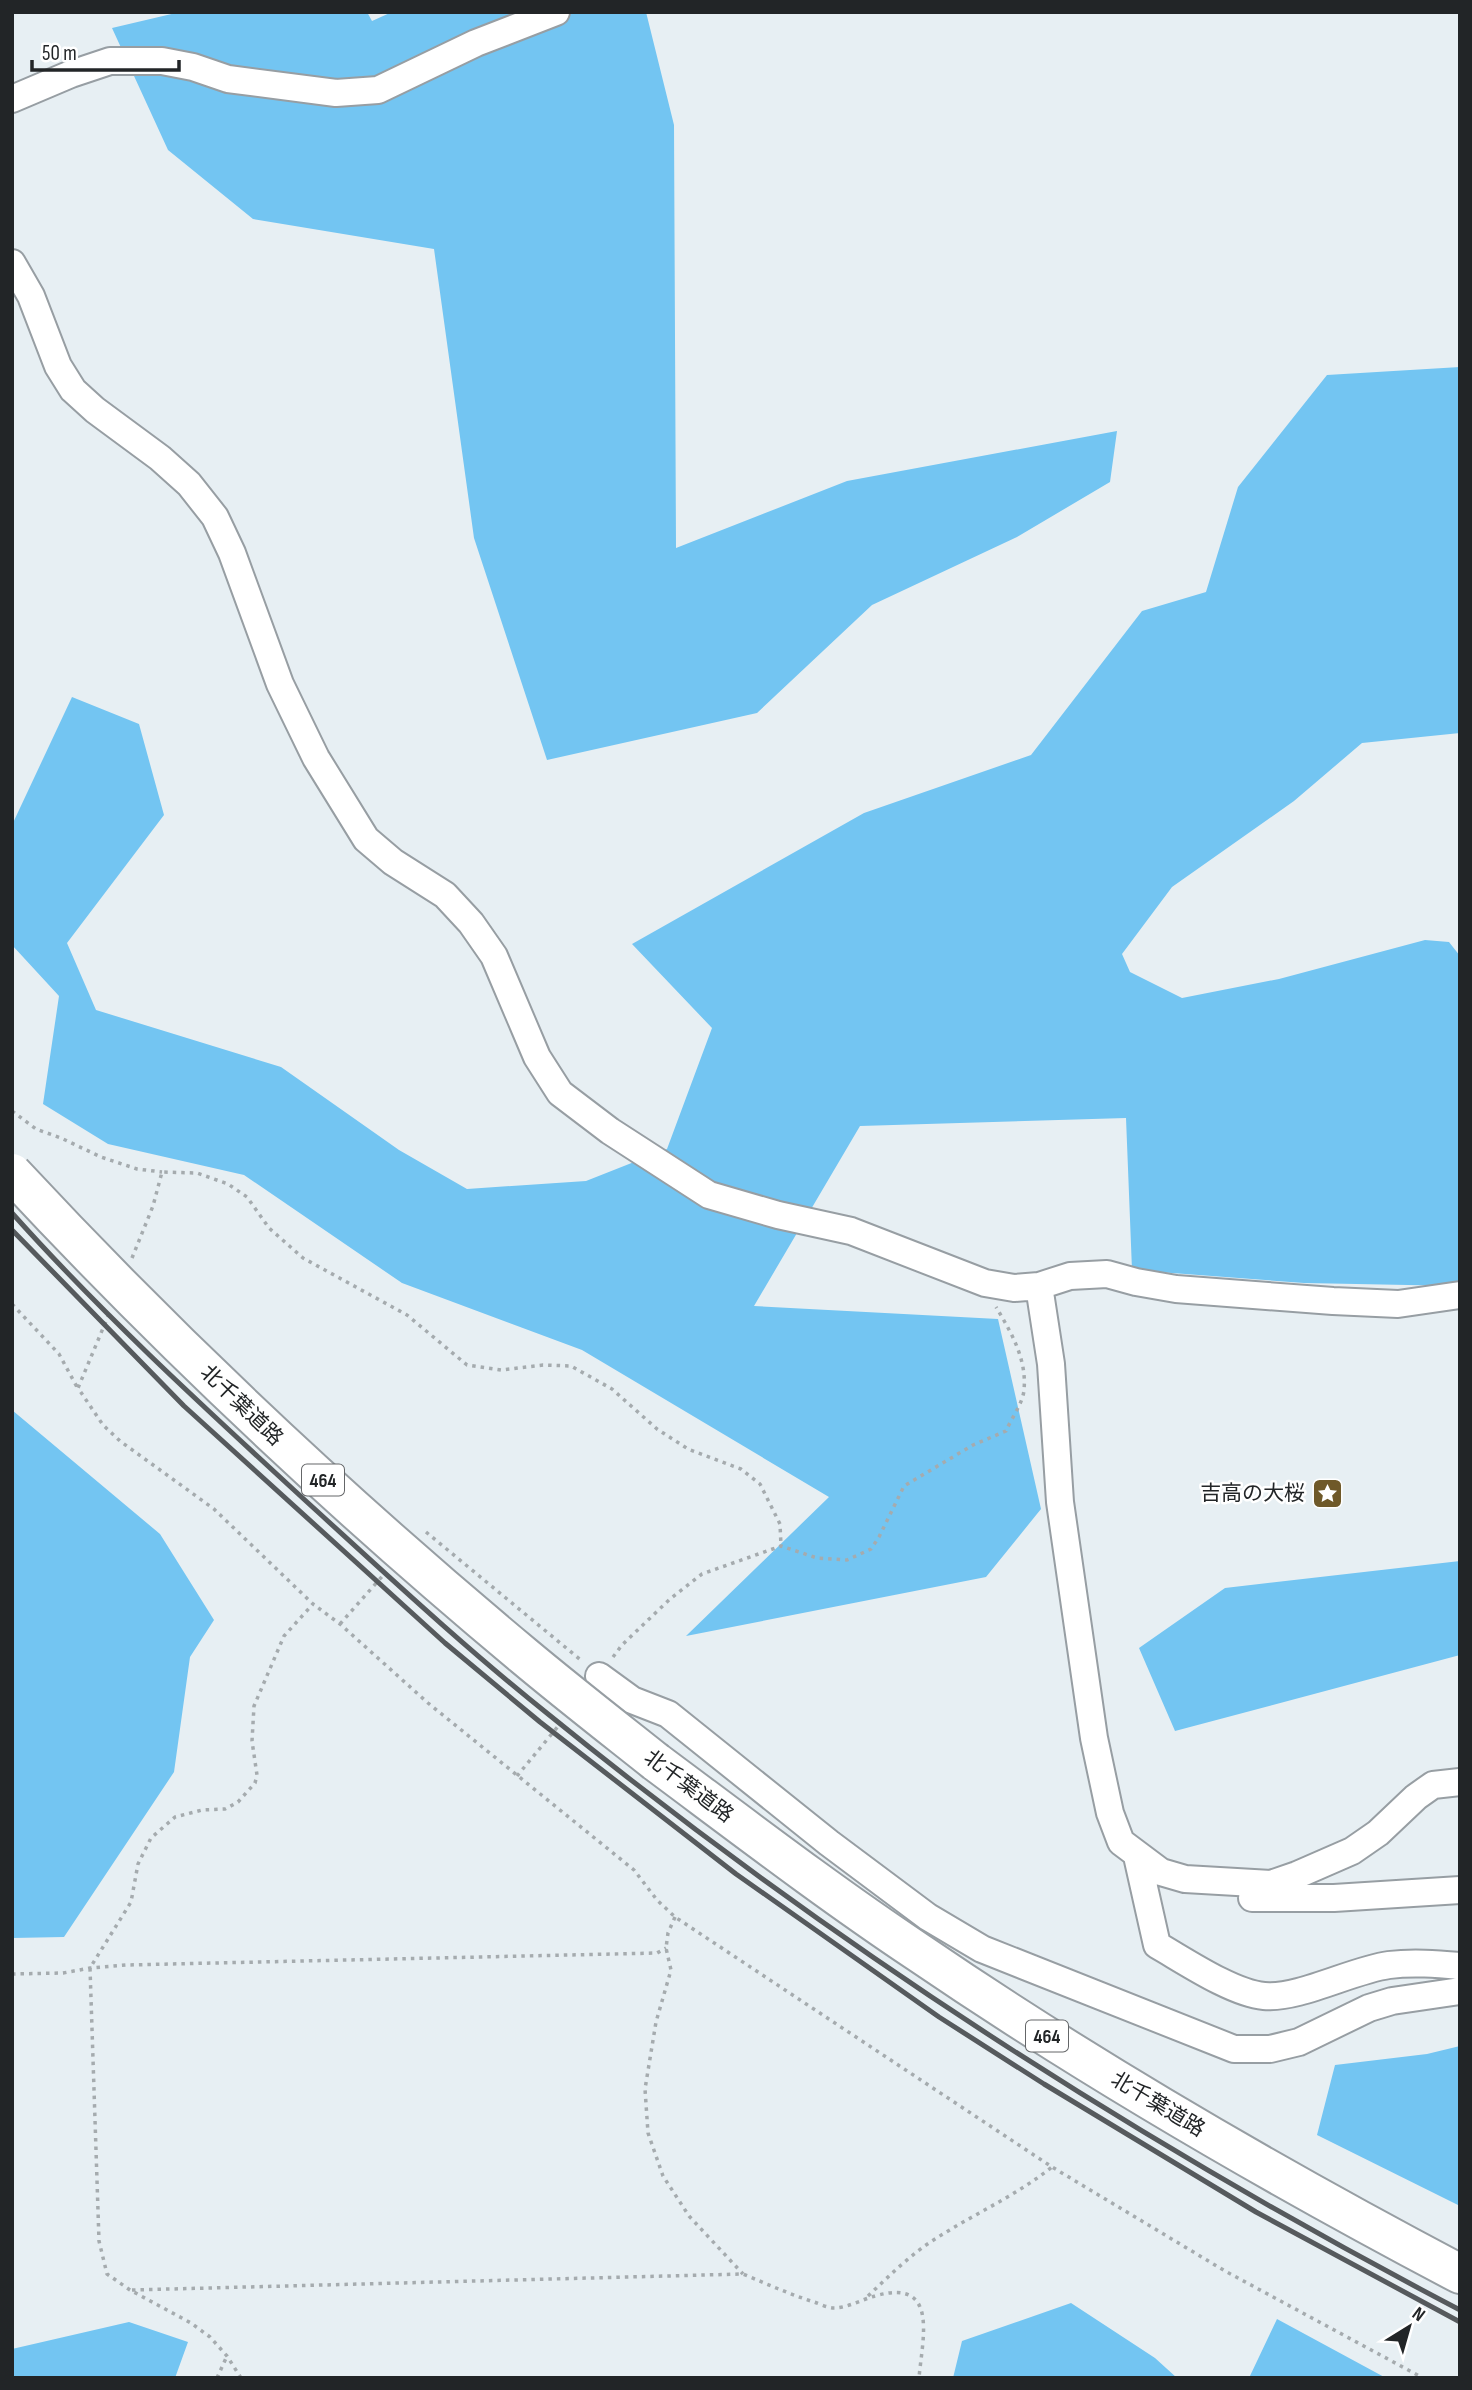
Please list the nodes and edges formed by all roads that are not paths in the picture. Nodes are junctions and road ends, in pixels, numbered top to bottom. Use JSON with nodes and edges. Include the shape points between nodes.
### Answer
{"nodes":[{"id":1,"x":556,"y":12,"type":"edge"},
{"id":2,"x":12,"y":99,"type":"edge"},
{"id":3,"x":12,"y":264,"type":"edge"},
{"id":4,"x":12,"y":1173,"type":"edge"},
{"id":5,"x":1040,"y":1286,"type":"junction"},
{"id":6,"x":1460,"y":1295,"type":"edge"},
{"id":7,"x":599,"y":1676,"type":"road end"},
{"id":8,"x":1460,"y":1782,"type":"edge"},
{"id":9,"x":1137,"y":1856,"type":"junction"},
{"id":10,"x":1185,"y":1879,"type":"junction"},
{"id":11,"x":1460,"y":1890,"type":"edge"},
{"id":12,"x":1460,"y":1966,"type":"edge"},
{"id":13,"x":1460,"y":1991,"type":"edge"},
{"id":14,"x":1460,"y":2274,"type":"edge"}],
"edges":[{"from":1,"to":2,"type":"street","via":[[476,43],[378,90],[336,93],[228,79],[162,61],[110,61]]},
{"from":3,"to":5,"type":"street","via":[[73,390],[160,458],[215,517],[280,684],[334,789],[366,839],[445,895],[471,923],[494,956],[537,1057],[560,1093],[709,1195],[851,1231],[971,1279],[1014,1289]]},
{"from":4,"to":14,"type":"highway","name":"北千葉道路","number":"464","bridge":true,"via":[[280,1442],[524,1657],[656,1762],[917,1952],[1018,2018],[1258,2164]]},
{"from":5,"to":6,"type":"street","via":[[1070,1276],[1107,1274],[1176,1289],[1333,1301],[1398,1304]]},
{"from":5,"to":9,"type":"street","via":[[1051,1364],[1060,1503],[1094,1738],[1110,1813],[1121,1842]]},
{"from":7,"to":13,"type":"street","via":[[632,1700],[668,1714],[829,1843],[928,1917],[982,1949],[1234,2049],[1270,2049],[1299,2042],[1369,2008]]},
{"from":8,"to":10,"type":"street","via":[[1433,1785],[1352,1851],[1297,1875],[1271,1884]]},
{"from":9,"to":10,"type":"street","via":[[1161,1872]]},
{"from":9,"to":12,"type":"street","via":[[1157,1945],[1243,1991],[1285,1994],[1388,1965]]},
{"from":10,"to":11,"type":"street","via":[[1210,1898],[1334,1898]]}]}
